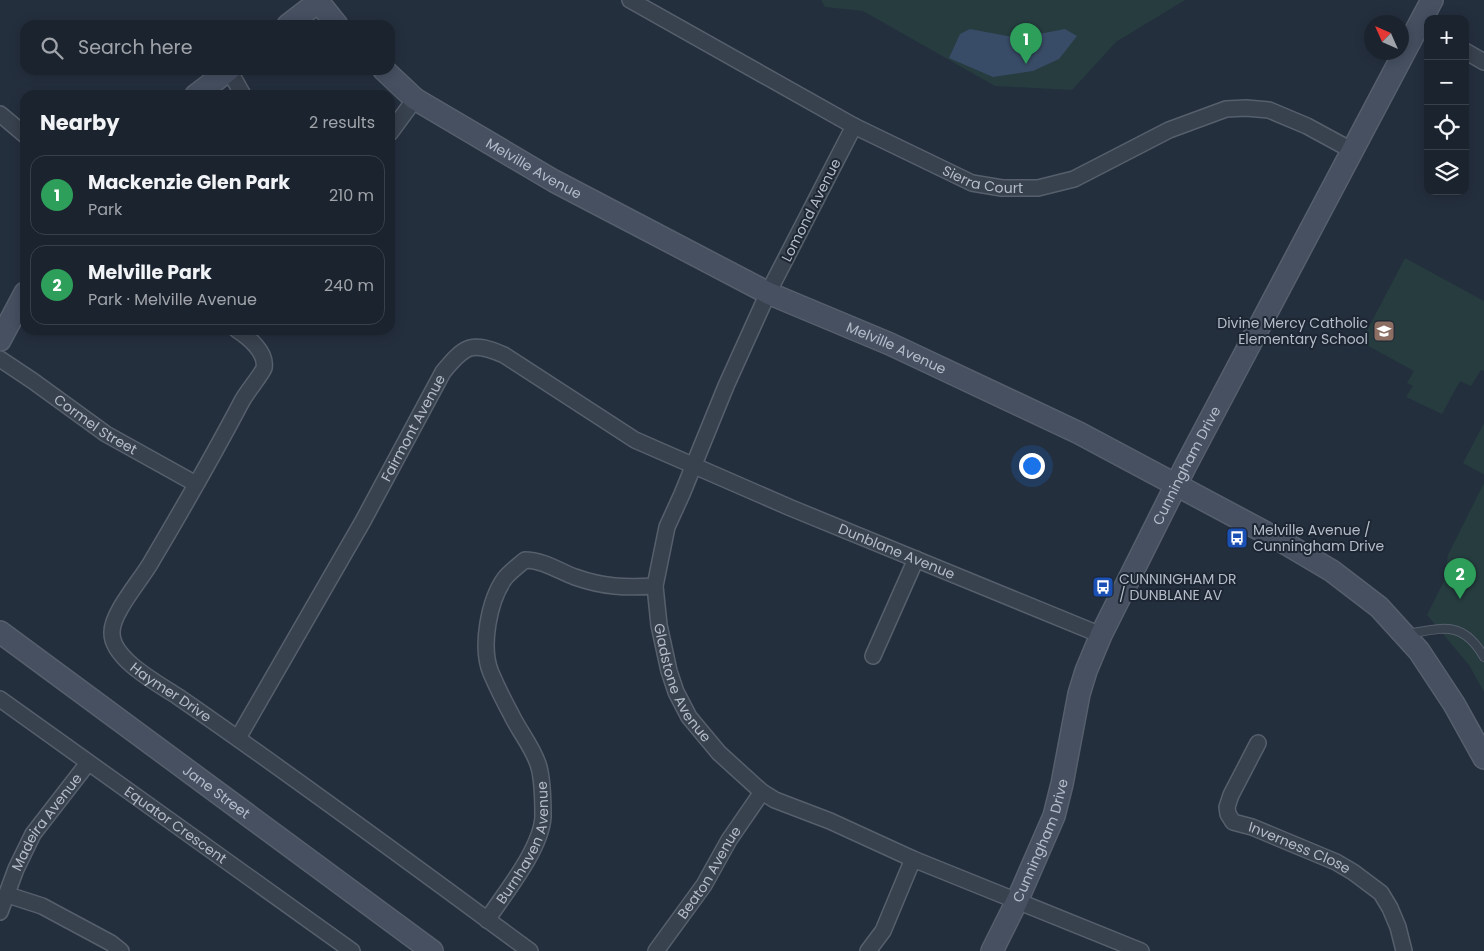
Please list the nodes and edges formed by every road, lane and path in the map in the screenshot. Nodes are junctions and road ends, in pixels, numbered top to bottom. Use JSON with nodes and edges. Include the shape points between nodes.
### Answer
{"nodes":[{"id":1,"x":630,"y":0,"type":"edge"},
{"id":2,"x":1432,"y":0,"type":"edge"},
{"id":3,"x":318,"y":1,"type":"edge"},
{"id":4,"x":294,"y":20,"type":"edge"},
{"id":5,"x":333,"y":20,"type":"edge"},
{"id":6,"x":1422,"y":31,"type":"edge"},
{"id":7,"x":1469,"y":53,"type":"edge"},
{"id":8,"x":1484,"y":62,"type":"edge"},
{"id":9,"x":222,"y":75,"type":"edge"},
{"id":10,"x":232,"y":75,"type":"edge"},
{"id":11,"x":389,"y":75,"type":"edge"},
{"id":12,"x":203,"y":90,"type":"edge"},
{"id":13,"x":240,"y":90,"type":"edge"},
{"id":14,"x":415,"y":99,"type":"junction"},
{"id":15,"x":0,"y":114,"type":"edge"},
{"id":16,"x":395,"y":126,"type":"edge"},
{"id":17,"x":854,"y":126,"type":"junction"},
{"id":18,"x":20,"y":131,"type":"edge"},
{"id":19,"x":1352,"y":150,"type":"junction"},
{"id":20,"x":768,"y":293,"type":"junction"},
{"id":21,"x":20,"y":302,"type":"edge"},
{"id":22,"x":244,"y":335,"type":"edge"},
{"id":23,"x":0,"y":340,"type":"edge"},
{"id":24,"x":0,"y":359,"type":"edge"},
{"id":25,"x":694,"y":465,"type":"junction"},
{"id":26,"x":196,"y":484,"type":"junction"},
{"id":27,"x":1176,"y":484,"type":"junction"},
{"id":28,"x":916,"y":558,"type":"junction"},
{"id":29,"x":656,"y":586,"type":"junction"},
{"id":30,"x":0,"y":632,"type":"edge"},
{"id":31,"x":1404,"y":635,"type":"junction"},
{"id":32,"x":1101,"y":636,"type":"junction"},
{"id":33,"x":873,"y":656,"type":"dead end"},
{"id":34,"x":1484,"y":657,"type":"edge"},
{"id":35,"x":0,"y":699,"type":"edge"},
{"id":36,"x":238,"y":738,"type":"junction"},
{"id":37,"x":1258,"y":743,"type":"dead end"},
{"id":38,"x":1484,"y":758,"type":"edge"},
{"id":39,"x":88,"y":763,"type":"junction"},
{"id":40,"x":762,"y":792,"type":"junction"},
{"id":41,"x":914,"y":859,"type":"junction"},
{"id":42,"x":8,"y":895,"type":"junction"},
{"id":43,"x":1017,"y":901,"type":"junction"},
{"id":44,"x":0,"y":912,"type":"edge"},
{"id":45,"x":487,"y":920,"type":"junction"},
{"id":46,"x":121,"y":951,"type":"edge"},
{"id":47,"x":352,"y":951,"type":"edge"},
{"id":48,"x":432,"y":951,"type":"edge"},
{"id":49,"x":530,"y":951,"type":"edge"},
{"id":50,"x":656,"y":951,"type":"edge"},
{"id":51,"x":868,"y":951,"type":"edge"},
{"id":52,"x":992,"y":951,"type":"edge"},
{"id":53,"x":1141,"y":951,"type":"edge"},
{"id":54,"x":1404,"y":951,"type":"edge"}],
"edges":[{"from":1,"to":17,"type":"street","name":"Sierra Court"},
{"from":2,"to":6,"type":"street","name":"Cunningham Drive"},
{"from":3,"to":4,"type":"street"},
{"from":3,"to":5,"type":"street"},
{"from":6,"to":19,"type":"street","name":"Cunningham Drive"},
{"from":7,"to":8,"type":"street"},
{"from":9,"to":12,"type":"street"},
{"from":10,"to":13,"type":"street"},
{"from":11,"to":14,"type":"street","name":"Melville Avenue"},
{"from":14,"to":16,"type":"street"},
{"from":14,"to":20,"type":"street","name":"Melville Avenue","via":[[554,181]]},
{"from":15,"to":18,"type":"street"},
{"from":17,"to":19,"type":"street","name":"Sierra Court","via":[[972,183],[1002,188],[1038,188],[1074,179],[1169,130],[1226,110],[1269,110]]},
{"from":17,"to":20,"type":"street","name":"Lomond Avenue"},
{"from":19,"to":27,"type":"street","name":"Cunningham Drive"},
{"from":20,"to":25,"type":"street","name":"Gladstone Avenue"},
{"from":20,"to":27,"type":"street","name":"Melville Avenue","via":[[918,356],[1079,433]]},
{"from":21,"to":23,"type":"street"},
{"from":22,"to":26,"type":"street","name":"Haymer Drive","via":[[263,356],[264,369],[243,399]]},
{"from":24,"to":26,"type":"street","name":"Cormel Street","via":[[106,434]]},
{"from":25,"to":28,"type":"street","name":"Dunblane Avenue"},
{"from":25,"to":29,"type":"street","name":"Gladstone Avenue","via":[[667,527]]},
{"from":25,"to":36,"type":"street","name":"Fairmont Avenue","via":[[635,440],[504,355],[485,347],[472,347],[460,353],[443,372],[363,521]]},
{"from":26,"to":36,"type":"street","name":"Haymer Drive","via":[[116,616],[111,634],[122,656]]},
{"from":27,"to":31,"type":"street","name":"Melville Avenue","via":[[1332,571],[1379,607]]},
{"from":27,"to":32,"type":"street","name":"Cunningham Drive"},
{"from":28,"to":32,"type":"street","name":"Dunblane Avenue"},
{"from":28,"to":33,"type":"street"},
{"from":29,"to":40,"type":"street","name":"Gladstone Avenue","via":[[659,625],[676,692],[690,717],[720,754]]},
{"from":29,"to":45,"type":"street","name":"Burnhaven Avenue","via":[[626,588],[598,584],[535,560],[524,560],[500,589],[490,614],[487,633],[490,672],[538,765],[543,819],[536,844]]},
{"from":30,"to":48,"type":"street","name":"Jane Street"},
{"from":31,"to":34,"type":"lane","via":[[1443,628],[1461,631],[1477,645]]},
{"from":31,"to":38,"type":"street","name":"Melville Avenue","via":[[1419,651],[1454,704]]},
{"from":32,"to":43,"type":"street","name":"Cunningham Drive","via":[[1079,694],[1054,816]]},
{"from":35,"to":39,"type":"street","name":"Equator Crescent"},
{"from":36,"to":45,"type":"street","name":"Haymer Drive"},
{"from":37,"to":54,"type":"street","name":"Inverness Close","via":[[1227,807],[1233,822],[1336,862],[1381,893],[1395,920]]},
{"from":39,"to":42,"type":"street","name":"Madeira Avenue","via":[[33,834],[16,868]]},
{"from":39,"to":47,"type":"street","name":"Equator Crescent"},
{"from":40,"to":41,"type":"street","name":"Gladstone Avenue"},
{"from":40,"to":50,"type":"street","name":"Beaton Avenue","via":[[729,840],[704,885]]},
{"from":41,"to":43,"type":"street","name":"Gladstone Avenue"},
{"from":41,"to":51,"type":"street","via":[[883,931]]},
{"from":42,"to":44,"type":"street","name":"Madeira Avenue"},
{"from":42,"to":46,"type":"street","via":[[42,906]]},
{"from":43,"to":52,"type":"street","name":"Cunningham Drive"},
{"from":43,"to":53,"type":"street","name":"Gladstone Avenue"},
{"from":45,"to":49,"type":"street","name":"Haymer Drive"}]}
